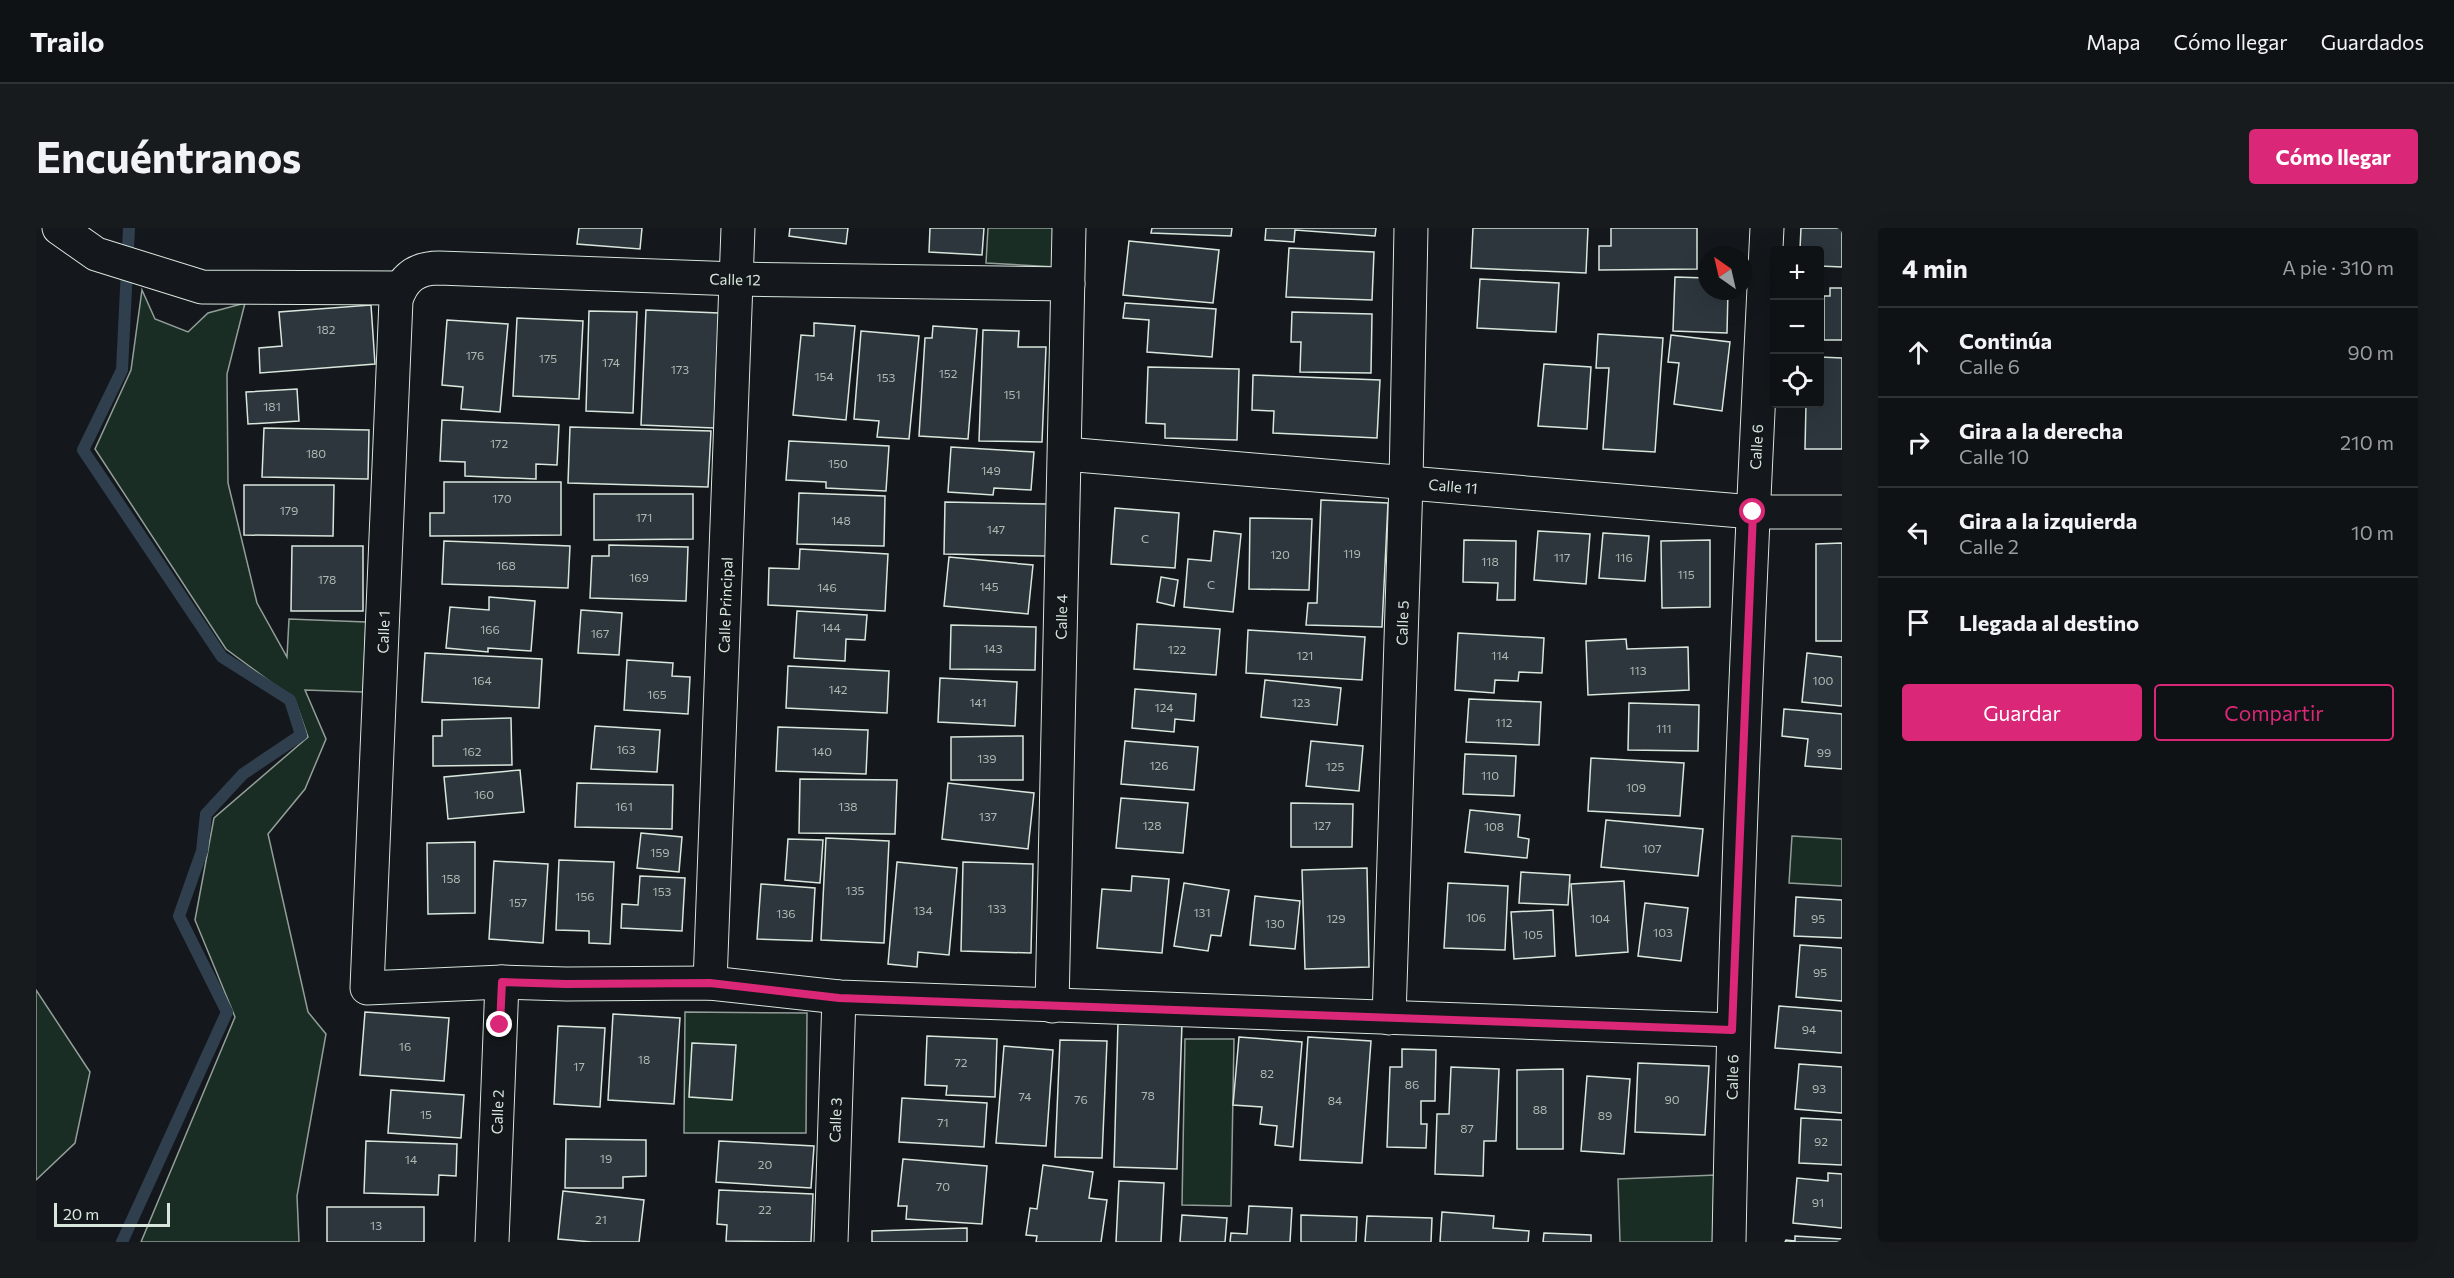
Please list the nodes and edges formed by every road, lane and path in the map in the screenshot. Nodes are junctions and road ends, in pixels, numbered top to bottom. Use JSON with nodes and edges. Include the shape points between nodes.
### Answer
{"nodes":[{"id":1,"x":59,"y":228,"type":"edge"},
{"id":2,"x":738,"y":228,"type":"edge"},
{"id":3,"x":1069,"y":228,"type":"edge"},
{"id":4,"x":1411,"y":228,"type":"edge"},
{"id":5,"x":1767,"y":228,"type":"edge"},
{"id":6,"x":737,"y":279,"type":"junction"},
{"id":7,"x":403,"y":284,"type":"junction"},
{"id":8,"x":1068,"y":284,"type":"junction"},
{"id":9,"x":1065,"y":454,"type":"junction"},
{"id":10,"x":1406,"y":482,"type":"junction"},
{"id":11,"x":1753,"y":512,"type":"junction"},
{"id":12,"x":1842,"y":513,"type":"edge"},
{"id":13,"x":502,"y":982,"type":"junction"},
{"id":14,"x":710,"y":983,"type":"junction"},
{"id":15,"x":839,"y":998,"type":"junction"},
{"id":16,"x":1052,"y":1006,"type":"junction"},
{"id":17,"x":1389,"y":1018,"type":"junction"},
{"id":18,"x":1732,"y":1030,"type":"junction"},
{"id":19,"x":492,"y":1242,"type":"edge"},
{"id":20,"x":831,"y":1242,"type":"edge"},
{"id":21,"x":1729,"y":1242,"type":"edge"}],
"edges":[{"from":1,"to":7,"type":"street","via":[[96,254],[202,287]]},
{"from":2,"to":6,"type":"street","name":"Calle Principal"},
{"from":3,"to":8,"type":"street","name":"Calle 4"},
{"from":4,"to":10,"type":"street","name":"Calle 5"},
{"from":5,"to":11,"type":"street","name":"Calle 6"},
{"from":6,"to":7,"type":"street","name":"Calle 12","via":[[427,268],[416,271]]},
{"from":6,"to":8,"type":"street","name":"Calle 12"},
{"from":6,"to":14,"type":"street","name":"Calle Principal"},
{"from":7,"to":13,"type":"street","name":"Calle 1","via":[[396,300],[367,988]]},
{"from":8,"to":9,"type":"street","name":"Calle 4"},
{"from":9,"to":10,"type":"street","name":"Calle 11"},
{"from":9,"to":16,"type":"street","name":"Calle 4"},
{"from":10,"to":11,"type":"street","name":"Calle 11"},
{"from":10,"to":17,"type":"street","name":"Calle 5"},
{"from":11,"to":12,"type":"street","name":"Calle 11"},
{"from":11,"to":18,"type":"street","name":"Calle 6"},
{"from":13,"to":14,"type":"street"},
{"from":13,"to":19,"type":"street","name":"Calle 2"},
{"from":14,"to":15,"type":"street"},
{"from":15,"to":16,"type":"street"},
{"from":15,"to":20,"type":"street","name":"Calle 3"},
{"from":16,"to":17,"type":"street"},
{"from":17,"to":18,"type":"street"},
{"from":18,"to":21,"type":"street","name":"Calle 6"}]}
